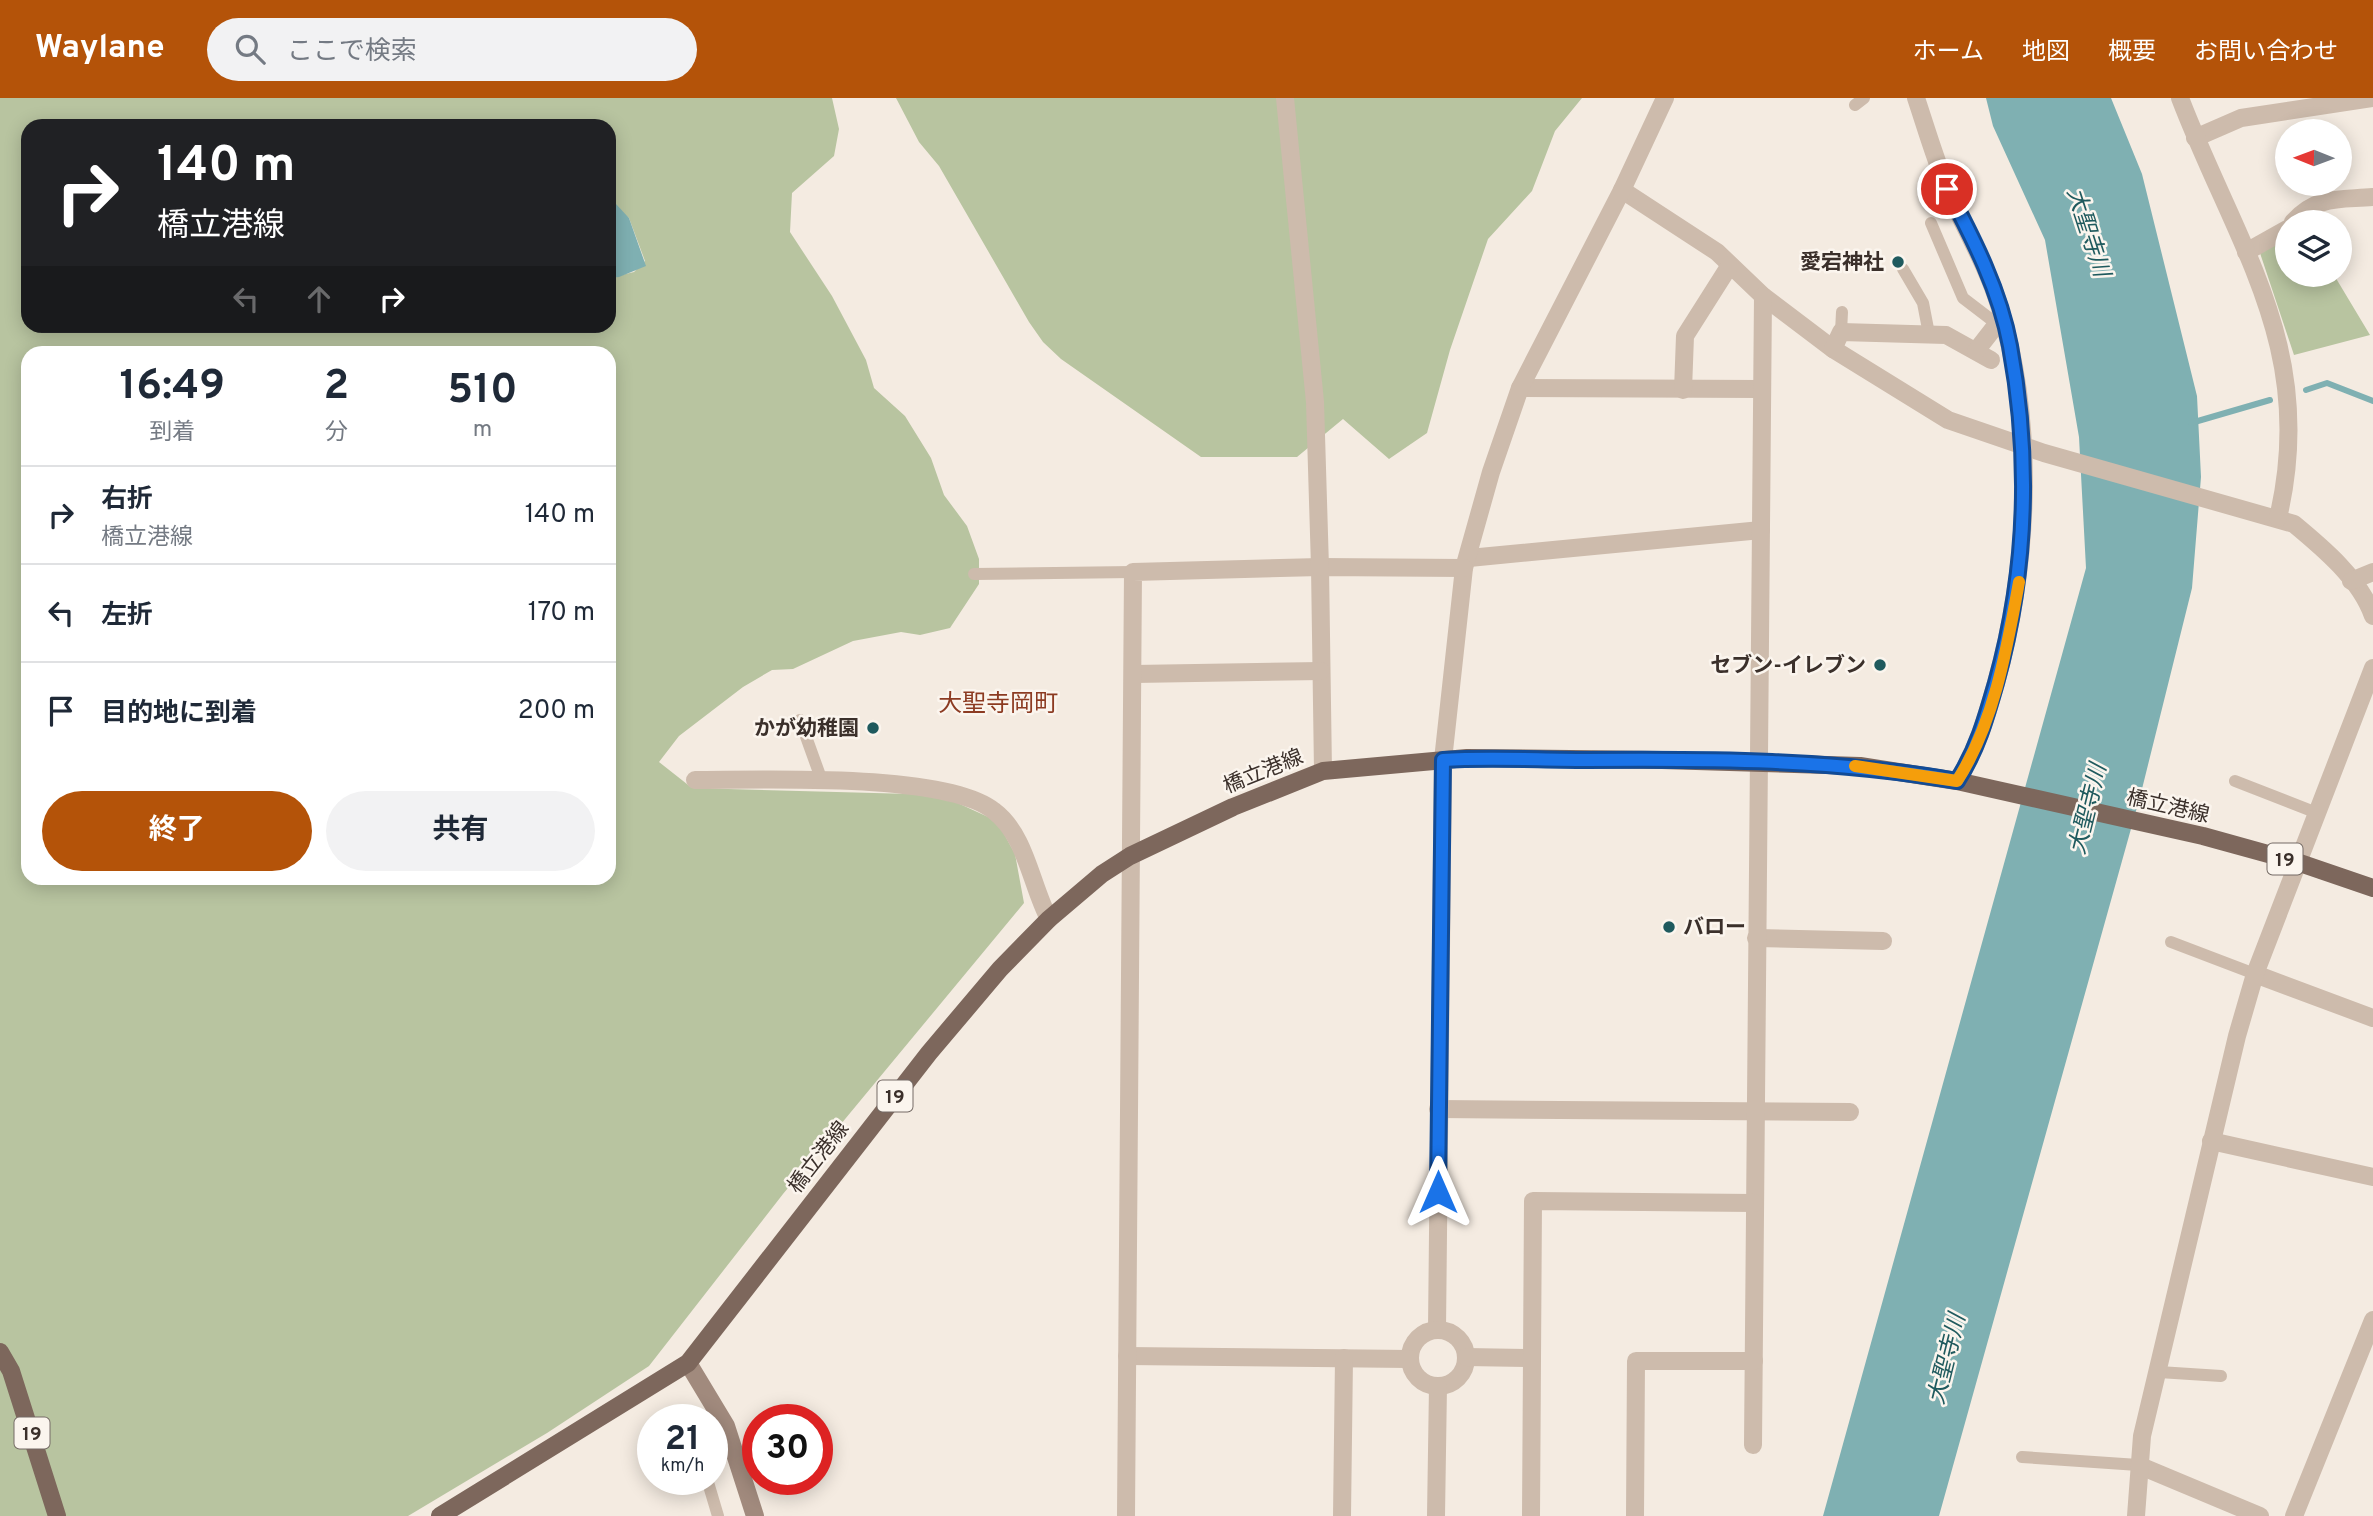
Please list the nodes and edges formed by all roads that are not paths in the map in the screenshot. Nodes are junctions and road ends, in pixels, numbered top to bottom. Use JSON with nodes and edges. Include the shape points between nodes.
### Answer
{"nodes":[{"id":1,"x":1285,"y":98,"type":"edge"},
{"id":2,"x":1665,"y":98,"type":"edge"},
{"id":3,"x":1916,"y":98,"type":"edge"},
{"id":4,"x":2179,"y":98,"type":"edge"},
{"id":5,"x":2373,"y":98,"type":"edge"},
{"id":6,"x":2195,"y":138,"type":"junction"},
{"id":7,"x":1622,"y":190,"type":"junction"},
{"id":8,"x":2373,"y":197,"type":"edge"},
{"id":9,"x":2304,"y":210,"type":"edge"},
{"id":10,"x":1931,"y":223,"type":"dead end"},
{"id":11,"x":2275,"y":236,"type":"edge"},
{"id":12,"x":2246,"y":252,"type":"junction"},
{"id":13,"x":1730,"y":265,"type":"junction"},
{"id":14,"x":1903,"y":268,"type":"dead end"},
{"id":15,"x":1763,"y":296,"type":"junction"},
{"id":16,"x":1842,"y":312,"type":"dead end"},
{"id":17,"x":2000,"y":323,"type":"junction"},
{"id":18,"x":1841,"y":332,"type":"junction"},
{"id":19,"x":1929,"y":334,"type":"junction"},
{"id":20,"x":1833,"y":349,"type":"junction"},
{"id":21,"x":1520,"y":388,"type":"junction"},
{"id":22,"x":1760,"y":389,"type":"junction"},
{"id":23,"x":1683,"y":390,"type":"junction"},
{"id":24,"x":2022,"y":446,"type":"junction"},
{"id":25,"x":2278,"y":518,"type":"junction"},
{"id":26,"x":1761,"y":530,"type":"junction"},
{"id":27,"x":1467,"y":563,"type":"junction"},
{"id":28,"x":1320,"y":567,"type":"junction"},
{"id":29,"x":1133,"y":572,"type":"junction"},
{"id":30,"x":2373,"y":572,"type":"edge"},
{"id":31,"x":974,"y":574,"type":"dead end"},
{"id":32,"x":2351,"y":581,"type":"junction"},
{"id":33,"x":2373,"y":616,"type":"edge"},
{"id":34,"x":2373,"y":668,"type":"edge"},
{"id":35,"x":1321,"y":671,"type":"junction"},
{"id":36,"x":1134,"y":674,"type":"junction"},
{"id":37,"x":800,"y":720,"type":"dead end"},
{"id":38,"x":1443,"y":760,"type":"junction"},
{"id":39,"x":1758,"y":762,"type":"junction"},
{"id":40,"x":1323,"y":771,"type":"junction"},
{"id":41,"x":695,"y":780,"type":"dead end"},
{"id":42,"x":822,"y":781,"type":"junction"},
{"id":43,"x":2235,"y":781,"type":"dead end"},
{"id":44,"x":1964,"y":782,"type":"junction"},
{"id":45,"x":2317,"y":813,"type":"junction"},
{"id":46,"x":1130,"y":856,"type":"junction"},
{"id":47,"x":2297,"y":862,"type":"junction"},
{"id":48,"x":2373,"y":888,"type":"edge"},
{"id":49,"x":1049,"y":919,"type":"junction"},
{"id":50,"x":1756,"y":938,"type":"junction"},
{"id":51,"x":1884,"y":941,"type":"dead end"},
{"id":52,"x":2171,"y":942,"type":"dead end"},
{"id":53,"x":2255,"y":974,"type":"junction"},
{"id":54,"x":2373,"y":1018,"type":"edge"},
{"id":55,"x":1438,"y":1109,"type":"junction"},
{"id":56,"x":1756,"y":1111,"type":"junction"},
{"id":57,"x":1850,"y":1112,"type":"dead end"},
{"id":58,"x":2211,"y":1141,"type":"junction"},
{"id":59,"x":2373,"y":1177,"type":"edge"},
{"id":60,"x":1754,"y":1203,"type":"junction"},
{"id":61,"x":2373,"y":1320,"type":"edge"},
{"id":62,"x":1437,"y":1329,"type":"junction"},
{"id":63,"x":2369,"y":1343,"type":"edge"},
{"id":64,"x":0,"y":1352,"type":"edge"},
{"id":65,"x":1126,"y":1356,"type":"junction"},
{"id":66,"x":1466,"y":1357,"type":"junction"},
{"id":67,"x":1344,"y":1358,"type":"junction"},
{"id":68,"x":1532,"y":1358,"type":"junction"},
{"id":69,"x":1409,"y":1359,"type":"junction"},
{"id":70,"x":1754,"y":1362,"type":"junction"},
{"id":71,"x":688,"y":1363,"type":"junction"},
{"id":72,"x":2158,"y":1372,"type":"junction"},
{"id":73,"x":2221,"y":1376,"type":"dead end"},
{"id":74,"x":1438,"y":1386,"type":"junction"},
{"id":75,"x":1753,"y":1445,"type":"dead end"},
{"id":76,"x":2022,"y":1457,"type":"dead end"},
{"id":77,"x":2138,"y":1465,"type":"junction"},
{"id":78,"x":712,"y":1495,"type":"edge"},
{"id":79,"x":57,"y":1516,"type":"edge"},
{"id":80,"x":440,"y":1516,"type":"edge"},
{"id":81,"x":718,"y":1516,"type":"edge"},
{"id":82,"x":755,"y":1516,"type":"edge"},
{"id":83,"x":1126,"y":1516,"type":"edge"},
{"id":84,"x":1342,"y":1516,"type":"edge"},
{"id":85,"x":1436,"y":1516,"type":"edge"},
{"id":86,"x":1531,"y":1516,"type":"edge"},
{"id":87,"x":1635,"y":1516,"type":"edge"},
{"id":88,"x":2136,"y":1516,"type":"edge"},
{"id":89,"x":2260,"y":1516,"type":"edge"},
{"id":90,"x":2294,"y":1516,"type":"edge"}],
"edges":[{"from":1,"to":28,"type":"street","via":[[1315,402]]},
{"from":2,"to":7,"type":"street"},
{"from":3,"to":17,"type":"street","via":[[1947,189],[1975,243]]},
{"from":4,"to":6,"type":"street"},
{"from":5,"to":6,"type":"street","via":[[2241,118]]},
{"from":6,"to":12,"type":"street"},
{"from":7,"to":13,"type":"street","via":[[1717,251]]},
{"from":7,"to":21,"type":"street"},
{"from":8,"to":9,"type":"street","via":[[2318,202]]},
{"from":10,"to":17,"type":"lane","via":[[1963,298]]},
{"from":11,"to":12,"type":"street"},
{"from":12,"to":25,"type":"street","via":[[2278,332],[2287,386],[2290,458]]},
{"from":13,"to":15,"type":"street"},
{"from":13,"to":23,"type":"street","via":[[1685,336]]},
{"from":14,"to":19,"type":"lane","via":[[1923,303]]},
{"from":15,"to":20,"type":"street"},
{"from":15,"to":22,"type":"street"},
{"from":16,"to":18,"type":"lane"},
{"from":17,"to":19,"type":"street","via":[[1983,356],[1946,335]]},
{"from":17,"to":24,"type":"street","via":[[2010,345]]},
{"from":18,"to":19,"type":"street"},
{"from":18,"to":20,"type":"street"},
{"from":20,"to":24,"type":"street","via":[[1948,420]]},
{"from":21,"to":23,"type":"street"},
{"from":21,"to":27,"type":"street"},
{"from":22,"to":23,"type":"street"},
{"from":22,"to":26,"type":"street"},
{"from":24,"to":25,"type":"street"},
{"from":24,"to":44,"type":"street","via":[[2022,562],[2010,635]]},
{"from":25,"to":32,"type":"street","via":[[2294,524],[2320,545]]},
{"from":26,"to":27,"type":"street"},
{"from":26,"to":39,"type":"street"},
{"from":27,"to":28,"type":"street"},
{"from":27,"to":38,"type":"street"},
{"from":28,"to":29,"type":"street"},
{"from":28,"to":35,"type":"street"},
{"from":29,"to":31,"type":"lane"},
{"from":29,"to":36,"type":"street"},
{"from":30,"to":32,"type":"street"},
{"from":32,"to":33,"type":"street","via":[[2367,599]]},
{"from":34,"to":45,"type":"street"},
{"from":35,"to":36,"type":"street"},
{"from":35,"to":40,"type":"street"},
{"from":36,"to":46,"type":"street"},
{"from":37,"to":42,"type":"lane"},
{"from":38,"to":39,"type":"main road","name":"橋立港線","number":"19"},
{"from":38,"to":40,"type":"main road","name":"橋立港線","number":"19"},
{"from":38,"to":55,"type":"street"},
{"from":39,"to":44,"type":"main road","name":"橋立港線","number":"19","via":[[1860,766]]},
{"from":39,"to":50,"type":"street"},
{"from":40,"to":46,"type":"main road","name":"橋立港線","number":"19"},
{"from":41,"to":42,"type":"street"},
{"from":42,"to":49,"type":"street","via":[[927,787],[958,794],[995,811],[1014,834]]},
{"from":43,"to":45,"type":"lane"},
{"from":44,"to":47,"type":"main road","name":"橋立港線","number":"19"},
{"from":45,"to":47,"type":"street"},
{"from":46,"to":49,"type":"main road","name":"橋立港線","number":"19"},
{"from":46,"to":65,"type":"street"},
{"from":47,"to":48,"type":"main road","name":"橋立港線","number":"19"},
{"from":47,"to":53,"type":"street"},
{"from":49,"to":71,"type":"main road","name":"橋立港線","number":"19","via":[[929,1053]]},
{"from":50,"to":51,"type":"street"},
{"from":50,"to":56,"type":"street"},
{"from":52,"to":53,"type":"lane"},
{"from":53,"to":54,"type":"street"},
{"from":53,"to":58,"type":"street"},
{"from":55,"to":56,"type":"street"},
{"from":55,"to":62,"type":"street"},
{"from":56,"to":57,"type":"street"},
{"from":56,"to":60,"type":"street"},
{"from":58,"to":59,"type":"street"},
{"from":58,"to":72,"type":"street"},
{"from":60,"to":68,"type":"street","via":[[1533,1201]]},
{"from":60,"to":70,"type":"street"},
{"from":61,"to":63,"type":"street"},
{"from":62,"to":66,"type":"street","via":[[1454,1334]]},
{"from":62,"to":69,"type":"street","via":[[1419,1336]]},
{"from":63,"to":90,"type":"street"},
{"from":64,"to":79,"type":"main road","number":"19","via":[[11,1371]]},
{"from":65,"to":67,"type":"street"},
{"from":65,"to":83,"type":"street"},
{"from":66,"to":68,"type":"street"},
{"from":66,"to":74,"type":"street","via":[[1461,1374]]},
{"from":67,"to":69,"type":"street"},
{"from":67,"to":84,"type":"street"},
{"from":68,"to":86,"type":"street"},
{"from":69,"to":74,"type":"street","via":[[1419,1380]]},
{"from":70,"to":75,"type":"street"},
{"from":70,"to":87,"type":"street","via":[[1636,1361]]},
{"from":71,"to":80,"type":"main road","name":"橋立港線","number":"19"},
{"from":71,"to":82,"type":"main road","via":[[726,1426]]},
{"from":72,"to":73,"type":"lane"},
{"from":72,"to":77,"type":"street"},
{"from":74,"to":85,"type":"street"},
{"from":76,"to":77,"type":"lane"},
{"from":77,"to":88,"type":"street"},
{"from":77,"to":89,"type":"street"},
{"from":78,"to":81,"type":"lane"}]}
